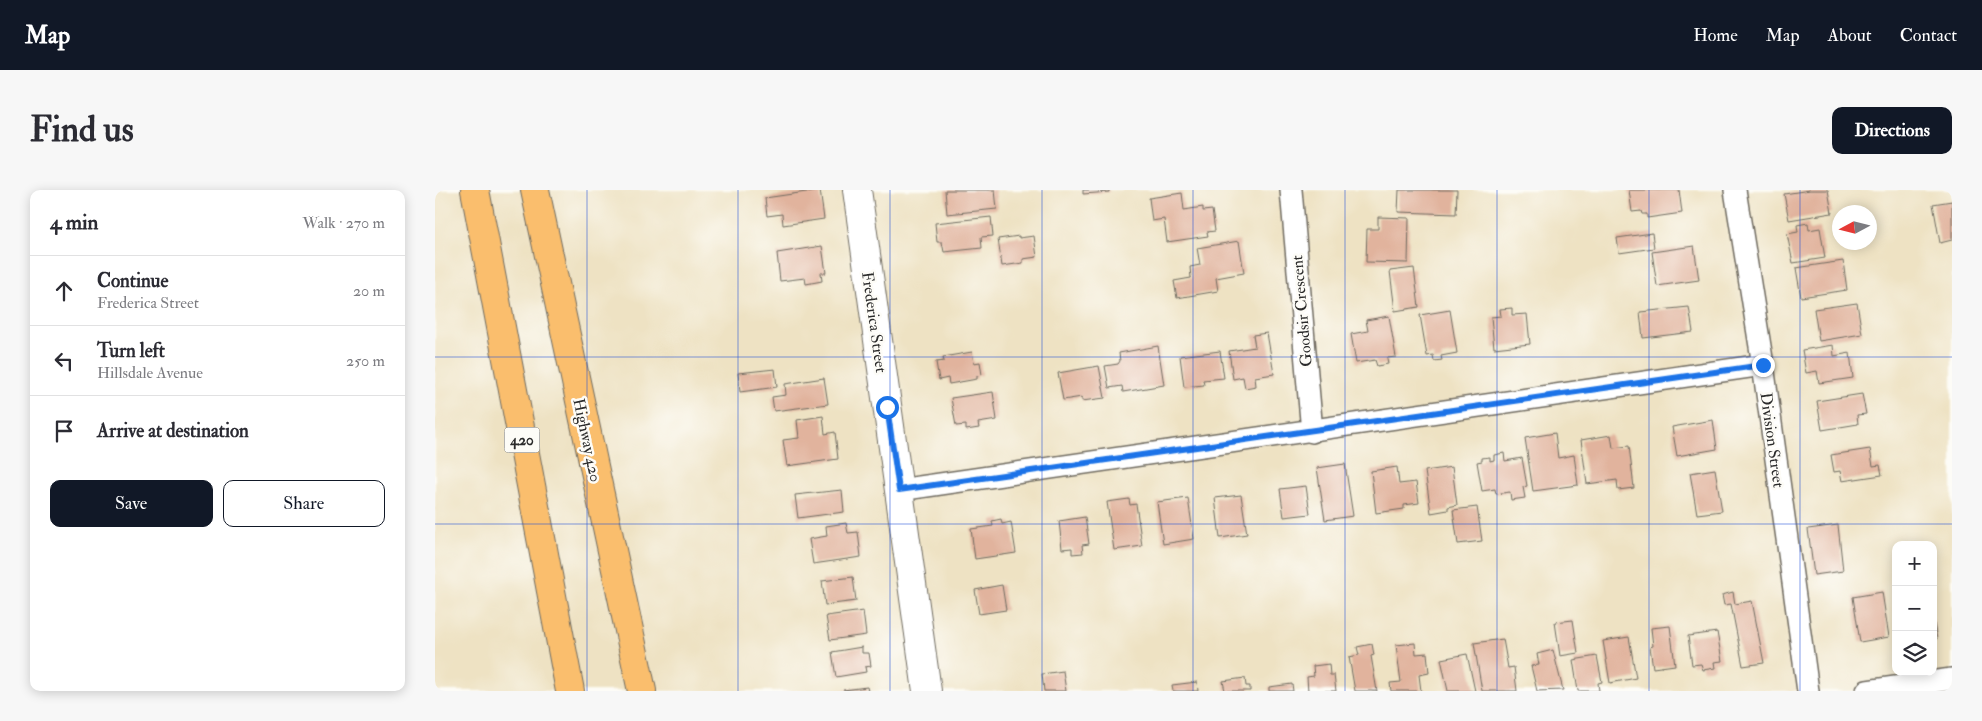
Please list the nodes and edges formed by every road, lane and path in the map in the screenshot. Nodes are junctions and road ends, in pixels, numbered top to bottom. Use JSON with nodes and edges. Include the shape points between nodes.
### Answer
{"nodes":[{"id":1,"x":475,"y":190,"type":"edge"},
{"id":2,"x":535,"y":190,"type":"edge"},
{"id":3,"x":857,"y":190,"type":"edge"},
{"id":4,"x":1291,"y":190,"type":"edge"},
{"id":5,"x":1735,"y":190,"type":"edge"},
{"id":6,"x":1763,"y":365,"type":"junction"},
{"id":7,"x":1312,"y":432,"type":"junction"},
{"id":8,"x":899,"y":490,"type":"junction"},
{"id":9,"x":623,"y":605,"type":"junction"},
{"id":10,"x":1952,"y":679,"type":"edge"},
{"id":11,"x":1923,"y":687,"type":"edge"},
{"id":12,"x":570,"y":691,"type":"edge"},
{"id":13,"x":637,"y":691,"type":"edge"},
{"id":14,"x":642,"y":691,"type":"edge"},
{"id":15,"x":927,"y":691,"type":"edge"},
{"id":16,"x":1808,"y":691,"type":"edge"},
{"id":17,"x":1867,"y":691,"type":"edge"}],
"edges":[{"from":1,"to":12,"type":"highway","number":"420"},
{"from":2,"to":9,"type":"highway","name":"Highway 420"},
{"from":3,"to":8,"type":"street","name":"Frederica Street"},
{"from":4,"to":7,"type":"street","name":"Goodsir Crescent"},
{"from":5,"to":6,"type":"street","name":"Division Street"},
{"from":6,"to":7,"type":"street"},
{"from":6,"to":16,"type":"street","name":"Division Street"},
{"from":7,"to":8,"type":"street"},
{"from":8,"to":15,"type":"street","name":"Frederica Street"},
{"from":9,"to":13,"type":"highway"},
{"from":9,"to":14,"type":"highway","name":"Highway 420"},
{"from":10,"to":11,"type":"street"},
{"from":11,"to":17,"type":"street"}]}
